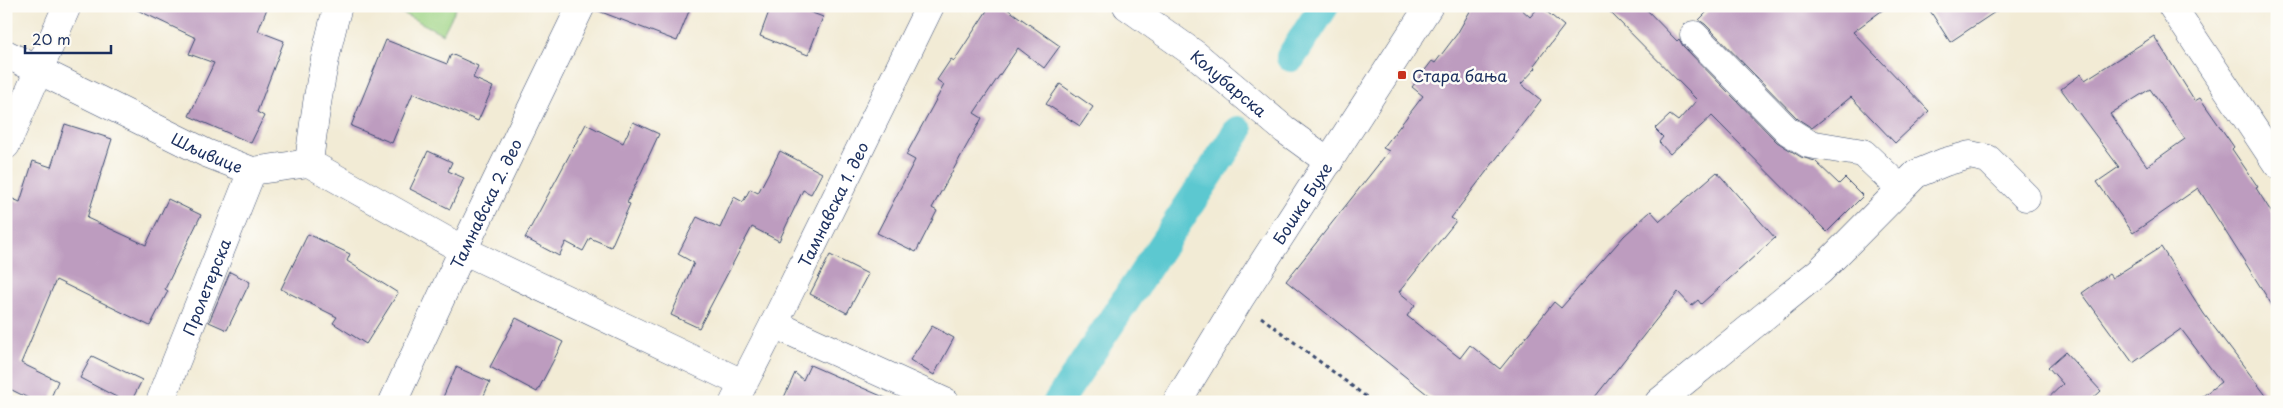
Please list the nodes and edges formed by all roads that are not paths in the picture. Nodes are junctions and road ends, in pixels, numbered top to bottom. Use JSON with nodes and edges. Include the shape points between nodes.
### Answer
{"nodes":[{"id":1,"x":67,"y":6,"type":"edge"},
{"id":2,"x":338,"y":6,"type":"edge"},
{"id":3,"x":581,"y":6,"type":"edge"},
{"id":4,"x":930,"y":6,"type":"edge"},
{"id":5,"x":1127,"y":6,"type":"edge"},
{"id":6,"x":1429,"y":6,"type":"edge"},
{"id":7,"x":2172,"y":6,"type":"edge"},
{"id":8,"x":1694,"y":35,"type":"dead end"},
{"id":9,"x":6,"y":54,"type":"edge"},
{"id":10,"x":39,"y":70,"type":"junction"},
{"id":11,"x":6,"y":145,"type":"edge"},
{"id":12,"x":1329,"y":162,"type":"junction"},
{"id":13,"x":309,"y":163,"type":"junction"},
{"id":14,"x":2277,"y":164,"type":"edge"},
{"id":15,"x":252,"y":171,"type":"junction"},
{"id":16,"x":1901,"y":190,"type":"junction"},
{"id":17,"x":2026,"y":197,"type":"dead end"},
{"id":18,"x":463,"y":250,"type":"junction"},
{"id":19,"x":774,"y":324,"type":"junction"},
{"id":20,"x":738,"y":392,"type":"edge"},
{"id":21,"x":160,"y":402,"type":"edge"},
{"id":22,"x":393,"y":402,"type":"edge"},
{"id":23,"x":945,"y":402,"type":"edge"},
{"id":24,"x":1177,"y":402,"type":"edge"},
{"id":25,"x":1659,"y":402,"type":"edge"}],
"edges":[{"from":1,"to":10,"type":"street"},
{"from":2,"to":13,"type":"street","via":[[326,47]]},
{"from":3,"to":18,"type":"street","name":"Тамнавска 2. део"},
{"from":4,"to":19,"type":"street","name":"Тамнавска 1. део"},
{"from":5,"to":12,"type":"street","name":"Колубарска","via":[[1196,55],[1284,130]]},
{"from":6,"to":12,"type":"street","name":"Бошка Бухе"},
{"from":7,"to":14,"type":"street"},
{"from":8,"to":16,"type":"street","via":[[1788,132],[1809,144],[1863,153]]},
{"from":9,"to":10,"type":"street","name":"Шљивице"},
{"from":10,"to":11,"type":"street"},
{"from":10,"to":15,"type":"street","name":"Шљивице","via":[[206,153]]},
{"from":12,"to":24,"type":"street","name":"Бошка Бухе"},
{"from":13,"to":15,"type":"street","name":"Шљивице"},
{"from":13,"to":18,"type":"street"},
{"from":15,"to":21,"type":"street","name":"Пролетерска"},
{"from":16,"to":17,"type":"street","via":[[1916,174],[1970,155],[1988,159]]},
{"from":16,"to":25,"type":"street","via":[[1820,271]]},
{"from":18,"to":20,"type":"street"},
{"from":18,"to":22,"type":"street","name":"Тамнавска 2. део"},
{"from":19,"to":20,"type":"street","name":"Тамнавска 1. део"},
{"from":19,"to":23,"type":"street"}]}
